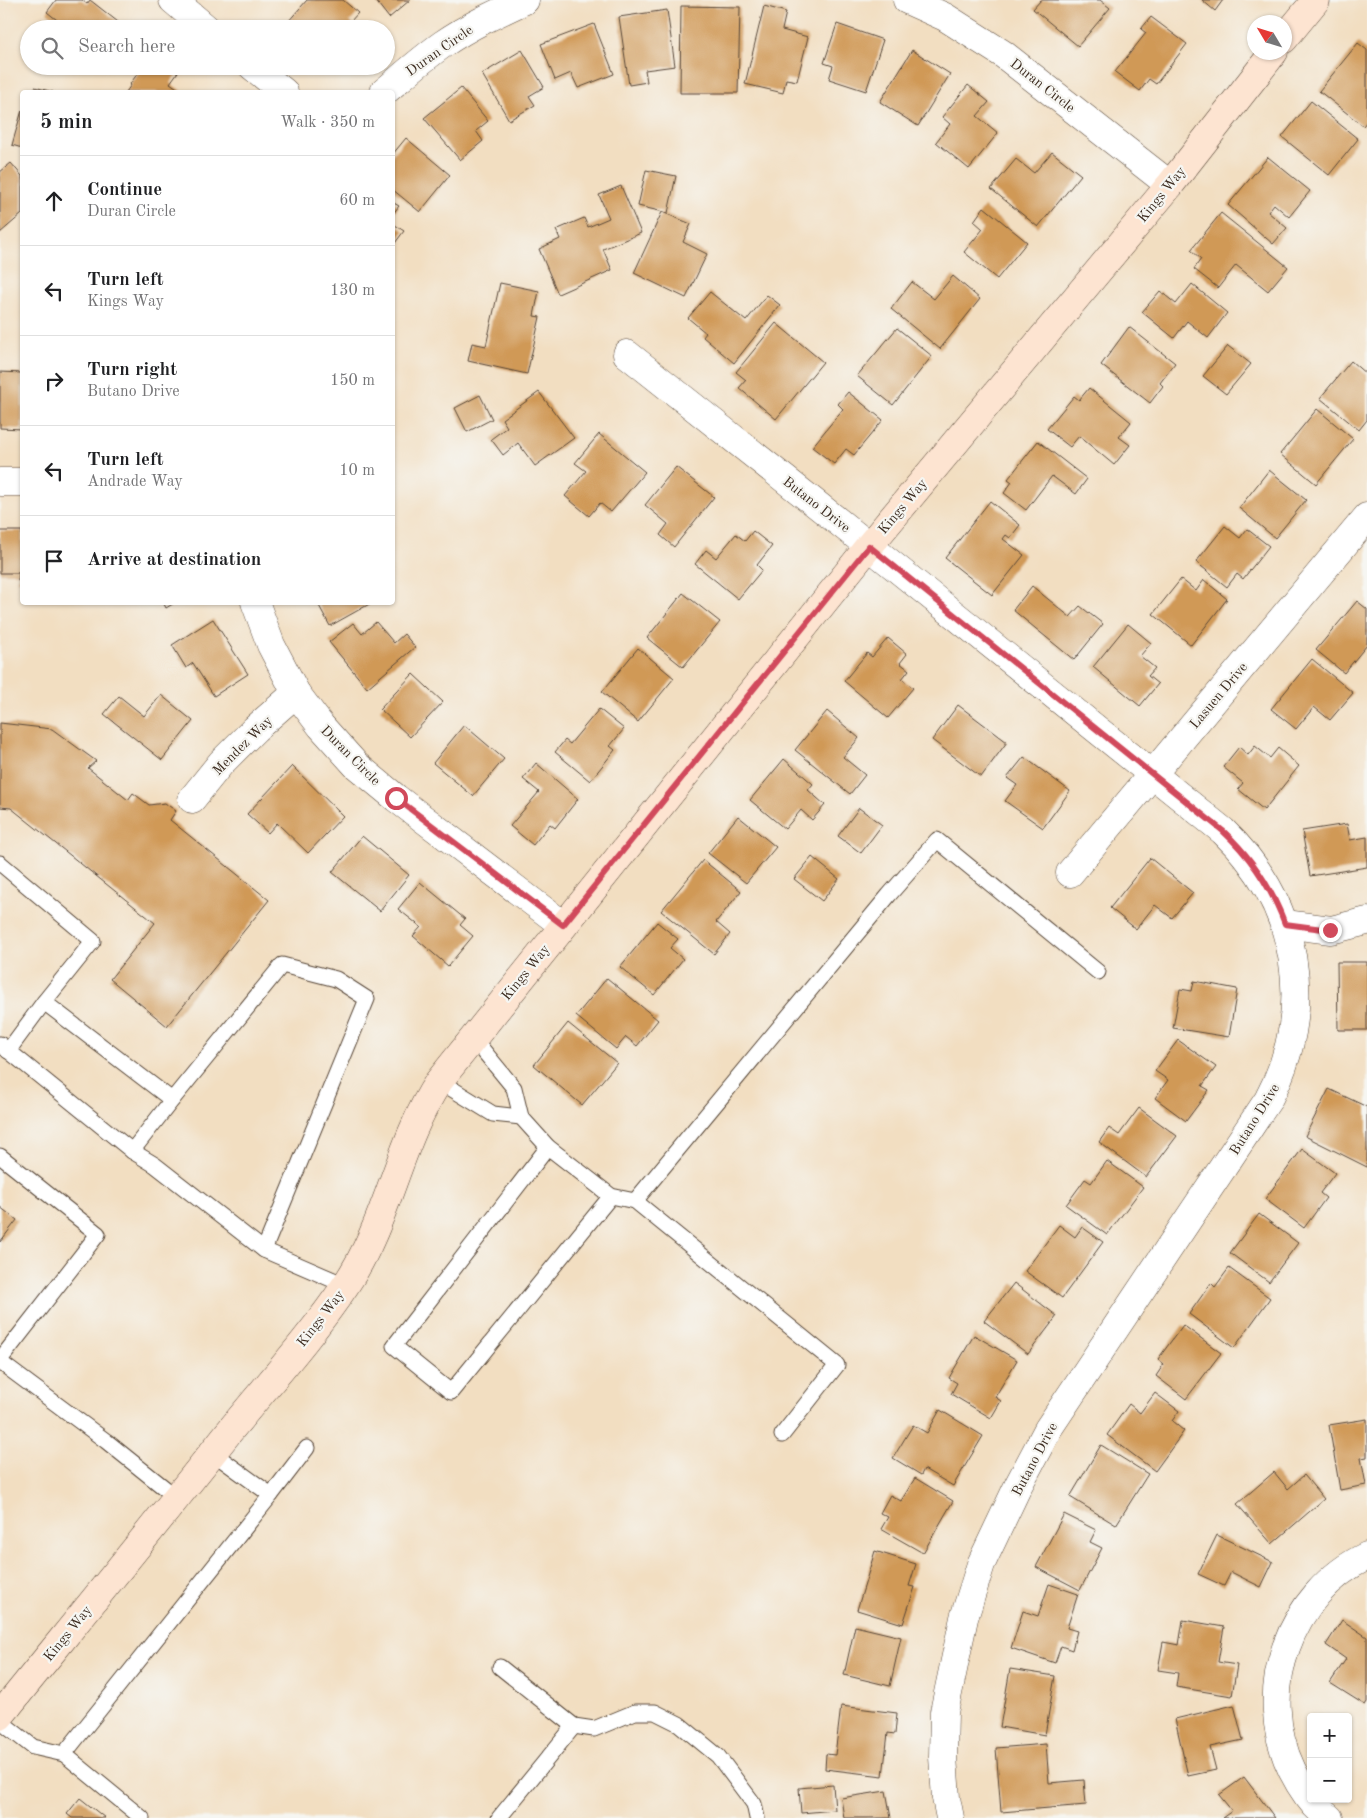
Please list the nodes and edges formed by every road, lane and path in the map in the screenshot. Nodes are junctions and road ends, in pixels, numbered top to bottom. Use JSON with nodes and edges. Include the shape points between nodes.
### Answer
{"nodes":[{"id":1,"x":173,"y":0,"type":"edge"},
{"id":2,"x":525,"y":0,"type":"edge"},
{"id":3,"x":907,"y":0,"type":"edge"},
{"id":4,"x":1316,"y":0,"type":"edge"},
{"id":5,"x":196,"y":20,"type":"edge"},
{"id":6,"x":1292,"y":30,"type":"edge"},
{"id":7,"x":1268,"y":60,"type":"edge"},
{"id":8,"x":263,"y":75,"type":"edge"},
{"id":9,"x":282,"y":90,"type":"edge"},
{"id":10,"x":386,"y":90,"type":"edge"},
{"id":11,"x":1170,"y":185,"type":"junction"},
{"id":12,"x":627,"y":354,"type":"dead end"},
{"id":13,"x":0,"y":482,"type":"edge"},
{"id":14,"x":20,"y":482,"type":"edge"},
{"id":15,"x":1367,"y":517,"type":"edge"},
{"id":16,"x":869,"y":546,"type":"junction"},
{"id":17,"x":256,"y":605,"type":"edge"},
{"id":18,"x":296,"y":694,"type":"junction"},
{"id":19,"x":1152,"y":774,"type":"junction"},
{"id":20,"x":192,"y":799,"type":"dead end"},
{"id":21,"x":0,"y":863,"type":"edge"},
{"id":22,"x":1070,"y":874,"type":"dead end"},
{"id":23,"x":1367,"y":921,"type":"edge"},
{"id":24,"x":1285,"y":924,"type":"junction"},
{"id":25,"x":563,"y":925,"type":"junction"},
{"id":26,"x":1098,"y":972,"type":"dead end"},
{"id":27,"x":44,"y":1002,"type":"junction"},
{"id":28,"x":473,"y":1038,"type":"junction"},
{"id":29,"x":4,"y":1048,"type":"edge"},
{"id":30,"x":439,"y":1081,"type":"junction"},
{"id":31,"x":172,"y":1100,"type":"junction"},
{"id":32,"x":521,"y":1116,"type":"junction"},
{"id":33,"x":548,"y":1147,"type":"junction"},
{"id":34,"x":132,"y":1151,"type":"junction"},
{"id":35,"x":0,"y":1156,"type":"edge"},
{"id":36,"x":610,"y":1196,"type":"junction"},
{"id":37,"x":635,"y":1201,"type":"junction"},
{"id":38,"x":264,"y":1250,"type":"junction"},
{"id":39,"x":345,"y":1285,"type":"junction"},
{"id":40,"x":0,"y":1361,"type":"edge"},
{"id":41,"x":782,"y":1434,"type":"dead end"},
{"id":42,"x":307,"y":1448,"type":"dead end"},
{"id":43,"x":213,"y":1453,"type":"junction"},
{"id":44,"x":271,"y":1495,"type":"junction"},
{"id":45,"x":177,"y":1498,"type":"junction"},
{"id":46,"x":1367,"y":1556,"type":"edge"},
{"id":47,"x":500,"y":1667,"type":"dead end"},
{"id":48,"x":0,"y":1716,"type":"edge"},
{"id":49,"x":0,"y":1720,"type":"edge"},
{"id":50,"x":574,"y":1726,"type":"junction"},
{"id":51,"x":64,"y":1754,"type":"junction"},
{"id":52,"x":142,"y":1818,"type":"edge"},
{"id":53,"x":499,"y":1818,"type":"edge"},
{"id":54,"x":757,"y":1818,"type":"edge"},
{"id":55,"x":950,"y":1818,"type":"edge"},
{"id":56,"x":1329,"y":1818,"type":"edge"}],
"edges":[{"from":1,"to":5,"type":"street"},
{"from":2,"to":10,"type":"street","name":"Duran Circle","via":[[444,43]]},
{"from":3,"to":11,"type":"street","name":"Duran Circle","via":[[945,18],[1003,54]]},
{"from":4,"to":6,"type":"street"},
{"from":7,"to":11,"type":"street","name":"Kings Way"},
{"from":8,"to":9,"type":"street"},
{"from":11,"to":16,"type":"street","name":"Kings Way"},
{"from":12,"to":16,"type":"street","name":"Butano Drive"},
{"from":13,"to":14,"type":"street"},
{"from":15,"to":19,"type":"street","name":"Lasuen Drive"},
{"from":16,"to":19,"type":"street","name":"Butano Drive"},
{"from":16,"to":25,"type":"street","name":"Kings Way"},
{"from":17,"to":18,"type":"street","name":"Duran Circle","via":[[271,645]]},
{"from":18,"to":20,"type":"street","name":"Mendez Way","via":[[221,763]]},
{"from":18,"to":25,"type":"street","name":"Duran Circle","via":[[356,765]]},
{"from":19,"to":22,"type":"street","name":"Lasuen Drive"},
{"from":19,"to":24,"type":"street","name":"Butano Drive","via":[[1235,843],[1260,874]]},
{"from":21,"to":27,"type":"lane","via":[[93,941]]},
{"from":23,"to":24,"type":"street","via":[[1330,930]]},
{"from":24,"to":55,"type":"street","name":"Butano Drive","via":[[1293,954],[1296,1011],[1289,1048],[1277,1084],[1048,1429],[981,1564],[964,1618],[944,1712],[943,1757]]},
{"from":25,"to":28,"type":"street","name":"Kings Way"},
{"from":26,"to":37,"type":"lane","via":[[937,840]]},
{"from":27,"to":29,"type":"lane"},
{"from":27,"to":31,"type":"lane"},
{"from":28,"to":30,"type":"street","name":"Kings Way"},
{"from":28,"to":32,"type":"lane","via":[[514,1088]]},
{"from":29,"to":34,"type":"lane"},
{"from":30,"to":32,"type":"lane","via":[[493,1114]]},
{"from":30,"to":39,"type":"street","name":"Kings Way","via":[[411,1133],[380,1220]]},
{"from":31,"to":34,"type":"lane"},
{"from":31,"to":38,"type":"lane","via":[[282,965],[336,979],[367,999]]},
{"from":32,"to":33,"type":"lane"},
{"from":33,"to":36,"type":"lane"},
{"from":33,"to":36,"type":"lane","via":[[394,1346],[452,1392]]},
{"from":34,"to":38,"type":"lane","via":[[155,1165]]},
{"from":35,"to":40,"type":"lane","via":[[98,1234]]},
{"from":36,"to":37,"type":"lane"},
{"from":37,"to":41,"type":"lane","via":[[837,1365]]},
{"from":38,"to":39,"type":"lane"},
{"from":39,"to":43,"type":"street","name":"Kings Way"},
{"from":40,"to":45,"type":"lane"},
{"from":42,"to":44,"type":"lane"},
{"from":43,"to":44,"type":"lane"},
{"from":43,"to":45,"type":"street","name":"Kings Way"},
{"from":44,"to":51,"type":"lane"},
{"from":45,"to":48,"type":"street","name":"Kings Way"},
{"from":46,"to":56,"type":"street","via":[[1342,1570],[1314,1597],[1292,1630],[1279,1667],[1276,1707],[1282,1745],[1298,1782]]},
{"from":47,"to":50,"type":"lane"},
{"from":49,"to":51,"type":"lane","via":[[33,1747]]},
{"from":50,"to":53,"type":"lane"},
{"from":50,"to":54,"type":"lane","via":[[594,1729],[634,1712],[655,1712],[679,1724],[718,1756],[754,1804]]},
{"from":51,"to":52,"type":"lane"}]}
